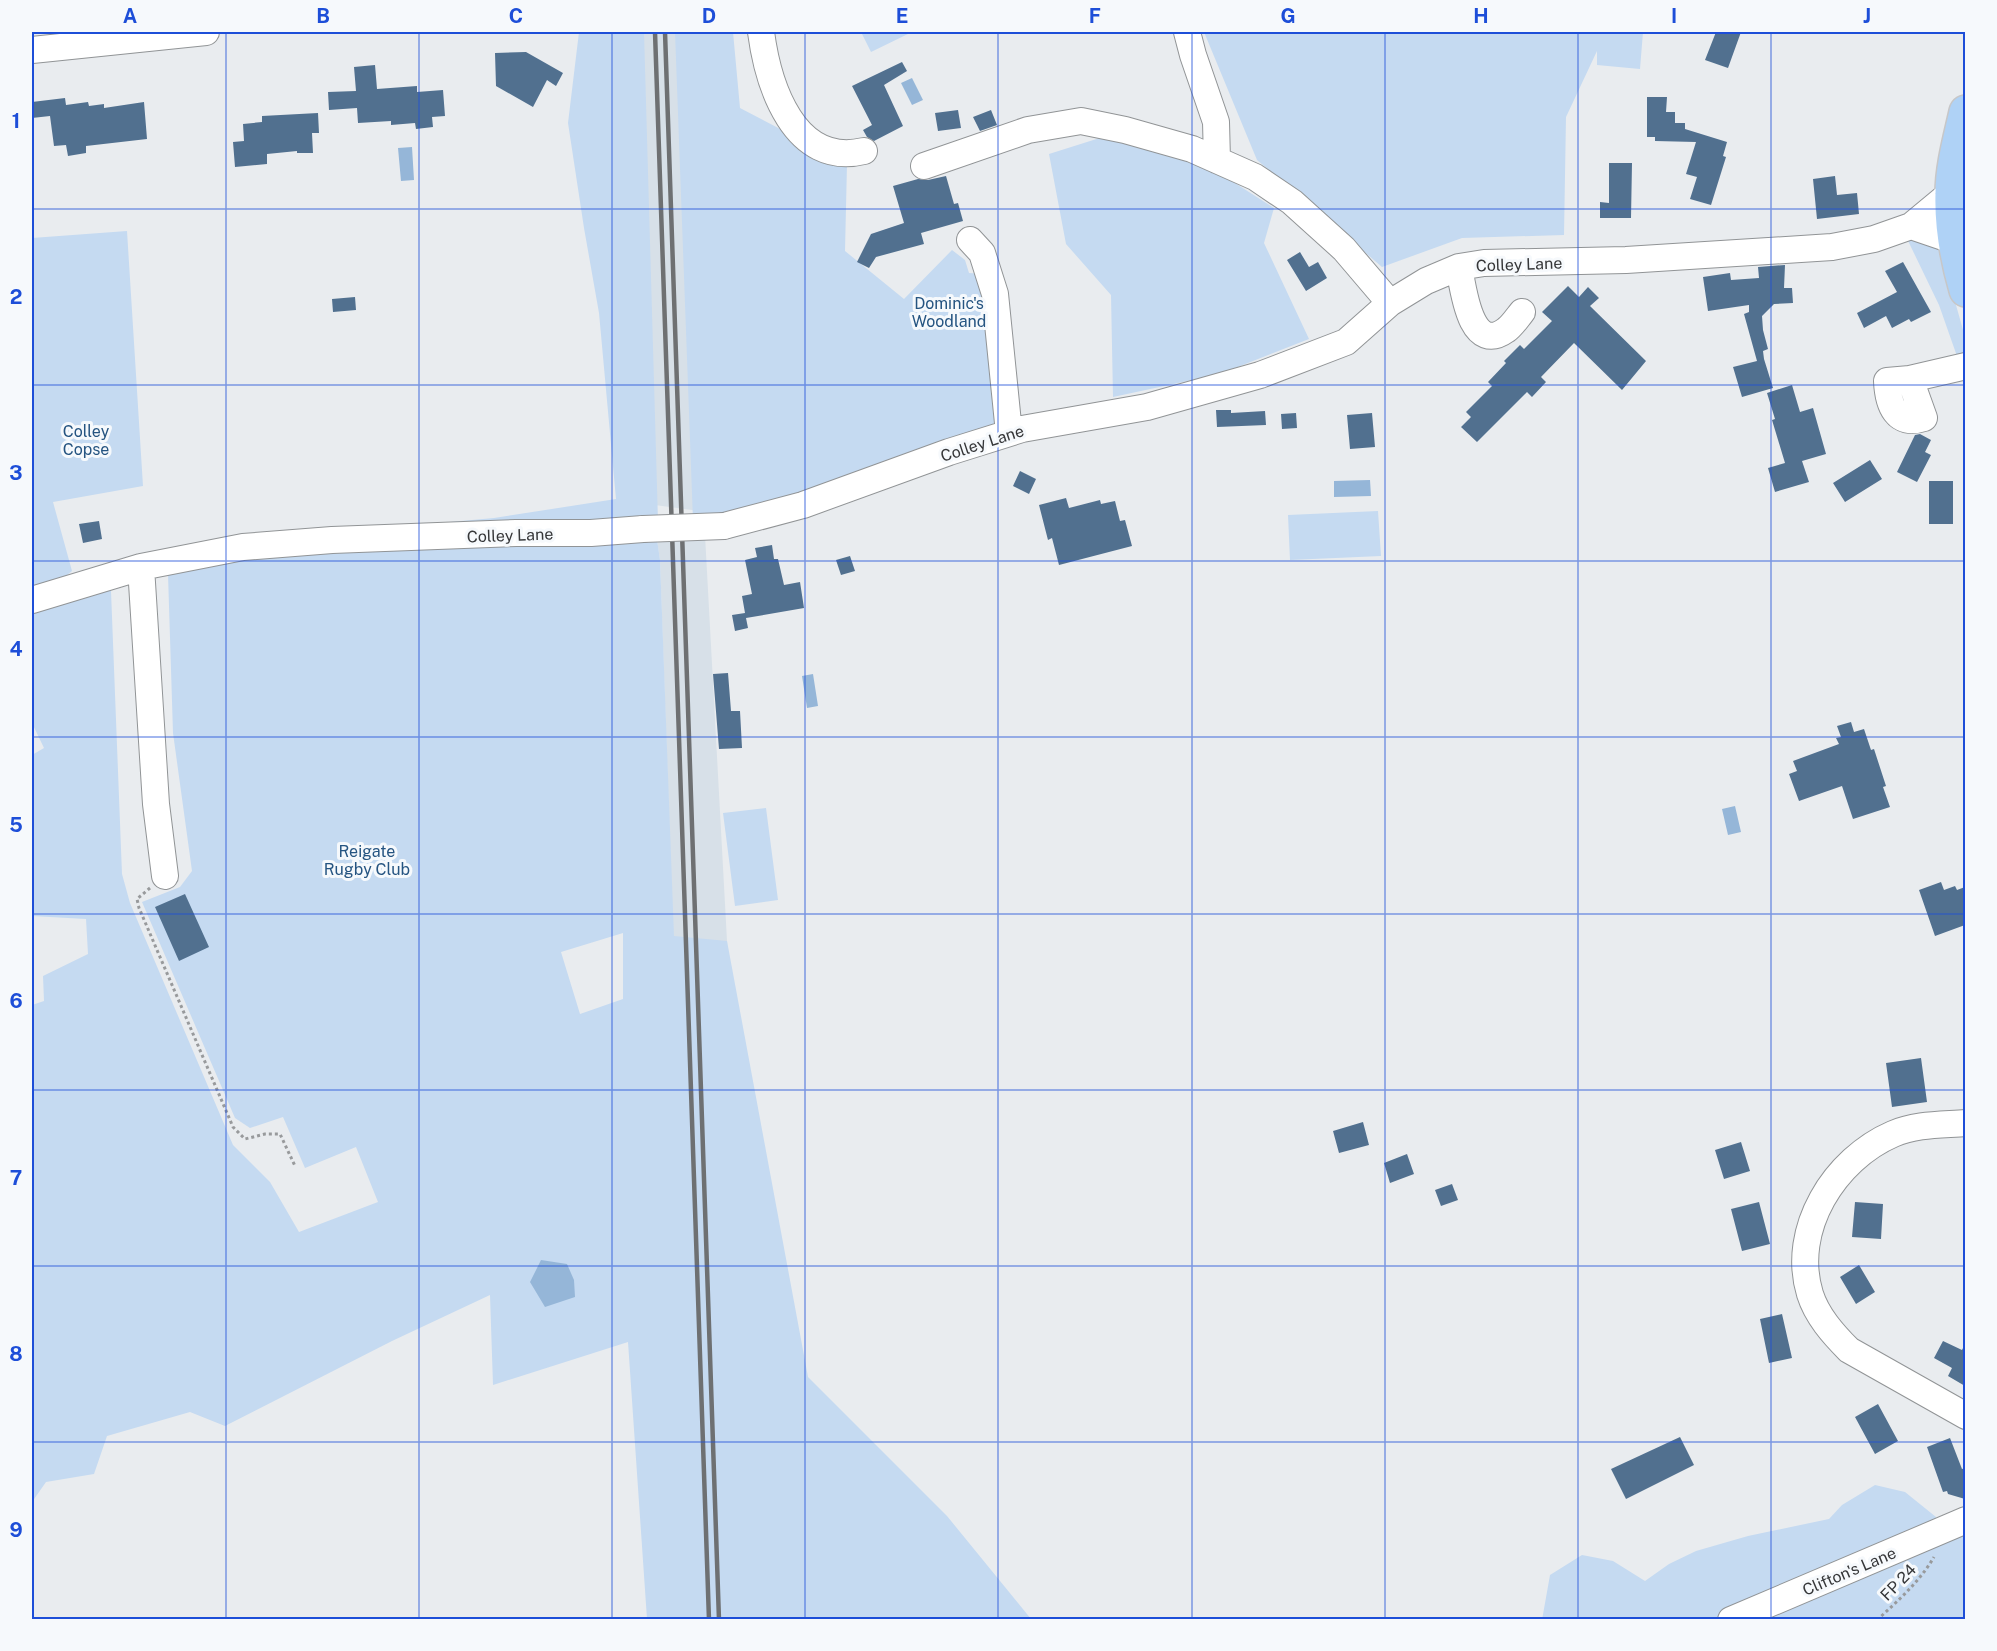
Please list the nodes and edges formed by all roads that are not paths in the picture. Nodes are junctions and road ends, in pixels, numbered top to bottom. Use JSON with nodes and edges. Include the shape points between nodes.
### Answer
{"nodes":[{"id":1,"x":206,"y":32,"type":"edge"},
{"id":2,"x":761,"y":32,"type":"edge"},
{"id":3,"x":1187,"y":32,"type":"edge"},
{"id":4,"x":32,"y":50,"type":"edge"},
{"id":5,"x":1965,"y":112,"type":"edge"},
{"id":6,"x":864,"y":151,"type":"dead end"},
{"id":7,"x":1217,"y":160,"type":"junction"},
{"id":8,"x":924,"y":166,"type":"dead end"},
{"id":9,"x":1952,"y":192,"type":"junction"},
{"id":10,"x":1911,"y":226,"type":"junction"},
{"id":11,"x":970,"y":240,"type":"dead end"},
{"id":12,"x":1955,"y":241,"type":"junction"},
{"id":13,"x":1459,"y":267,"type":"junction"},
{"id":14,"x":1965,"y":290,"type":"edge"},
{"id":15,"x":1390,"y":303,"type":"junction"},
{"id":16,"x":1522,"y":312,"type":"dead end"},
{"id":17,"x":1965,"y":366,"type":"edge"},
{"id":18,"x":1910,"y":379,"type":"dead end"},
{"id":19,"x":1009,"y":433,"type":"junction"},
{"id":20,"x":141,"y":567,"type":"junction"},
{"id":21,"x":32,"y":600,"type":"edge"},
{"id":22,"x":165,"y":876,"type":"road end"},
{"id":23,"x":1965,"y":1123,"type":"edge"},
{"id":24,"x":1965,"y":1416,"type":"edge"},
{"id":25,"x":1959,"y":1524,"type":"edge"},
{"id":26,"x":1731,"y":1620,"type":"edge"}],
"edges":[{"from":1,"to":4,"type":"street"},
{"from":2,"to":6,"type":"street","via":[[770,78],[791,124],[811,142],[836,153]]},
{"from":3,"to":7,"type":"street","via":[[1216,122]]},
{"from":5,"to":9,"type":"main road"},
{"from":7,"to":8,"type":"street","via":[[1192,149],[1081,121],[1028,130]]},
{"from":7,"to":15,"type":"street","via":[[1255,177],[1292,202],[1344,249]]},
{"from":9,"to":10,"type":"street","name":"Colley Lane"},
{"from":9,"to":12,"type":"main road"},
{"from":10,"to":12,"type":"street"},
{"from":10,"to":13,"type":"street","name":"Colley Lane","via":[[1874,239],[1832,247]]},
{"from":11,"to":19,"type":"street","via":[[982,253],[994,294]]},
{"from":12,"to":14,"type":"main road"},
{"from":13,"to":15,"type":"street","name":"Colley Lane"},
{"from":13,"to":16,"type":"street","via":[[1467,310],[1477,328],[1491,335],[1506,330]]},
{"from":15,"to":19,"type":"street","name":"Colley Lane","via":[[1346,342],[1260,375],[1147,407]]},
{"from":17,"to":18,"type":"street"},
{"from":19,"to":20,"type":"street","name":"Colley Lane","bridge":true,"via":[[803,505],[724,526],[332,540],[243,547]]},
{"from":20,"to":21,"type":"street","name":"Colley Lane"},
{"from":20,"to":22,"type":"street","via":[[156,804]]},
{"from":23,"to":24,"type":"street","via":[[1912,1128],[1894,1134],[1848,1163],[1821,1200],[1806,1245],[1806,1270],[1810,1294],[1822,1318],[1849,1350]]},
{"from":25,"to":26,"type":"street","name":"Clifton's Lane"}]}
